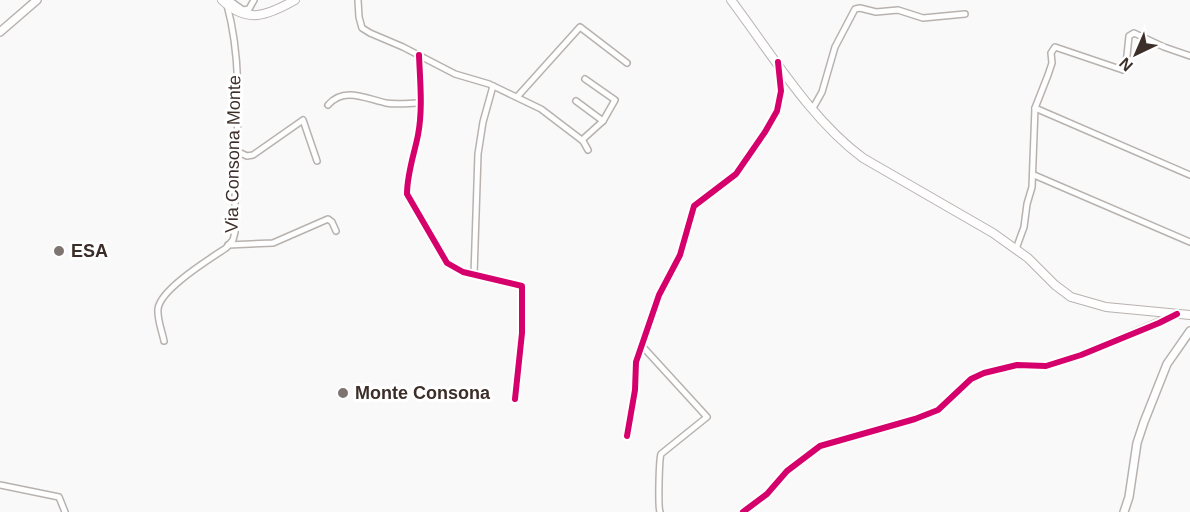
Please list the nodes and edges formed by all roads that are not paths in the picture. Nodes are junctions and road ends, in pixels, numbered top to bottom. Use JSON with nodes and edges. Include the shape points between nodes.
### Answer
{"nodes":[{"id":1,"x":37,"y":0,"type":"edge"},
{"id":2,"x":254,"y":0,"type":"edge"},
{"id":3,"x":295,"y":0,"type":"edge"},
{"id":4,"x":358,"y":0,"type":"edge"},
{"id":5,"x":731,"y":0,"type":"edge"},
{"id":6,"x":226,"y":2,"type":"edge"},
{"id":7,"x":965,"y":14,"type":"dead end"},
{"id":8,"x":0,"y":32,"type":"edge"},
{"id":9,"x":419,"y":55,"type":"junction"},
{"id":10,"x":1190,"y":56,"type":"edge"},
{"id":11,"x":778,"y":62,"type":"junction"},
{"id":12,"x":627,"y":63,"type":"dead end"},
{"id":13,"x":585,"y":79,"type":"dead end"},
{"id":14,"x":493,"y":86,"type":"junction"},
{"id":15,"x":517,"y":97,"type":"junction"},
{"id":16,"x":576,"y":101,"type":"dead end"},
{"id":17,"x":420,"y":103,"type":"junction"},
{"id":18,"x":328,"y":105,"type":"dead end"},
{"id":19,"x":813,"y":108,"type":"junction"},
{"id":20,"x":1035,"y":108,"type":"junction"},
{"id":21,"x":603,"y":121,"type":"junction"},
{"id":22,"x":582,"y":140,"type":"junction"},
{"id":23,"x":588,"y":150,"type":"dead end"},
{"id":24,"x":236,"y":151,"type":"junction"},
{"id":25,"x":317,"y":161,"type":"dead end"},
{"id":26,"x":1190,"y":174,"type":"edge"},
{"id":27,"x":1034,"y":175,"type":"junction"},
{"id":28,"x":336,"y":231,"type":"dead end"},
{"id":29,"x":1190,"y":242,"type":"edge"},
{"id":30,"x":228,"y":245,"type":"junction"},
{"id":31,"x":1016,"y":249,"type":"junction"},
{"id":32,"x":474,"y":275,"type":"junction"},
{"id":33,"x":1177,"y":314,"type":"junction"},
{"id":34,"x":1190,"y":315,"type":"edge"},
{"id":35,"x":1190,"y":331,"type":"edge"},
{"id":36,"x":165,"y":341,"type":"dead end"},
{"id":37,"x":643,"y":347,"type":"junction"},
{"id":38,"x":515,"y":399,"type":"dead end"},
{"id":39,"x":627,"y":436,"type":"dead end"},
{"id":40,"x":0,"y":485,"type":"edge"},
{"id":41,"x":65,"y":512,"type":"edge"},
{"id":42,"x":660,"y":512,"type":"edge"},
{"id":43,"x":743,"y":512,"type":"edge"},
{"id":44,"x":1124,"y":512,"type":"edge"}],
"edges":[{"from":1,"to":8,"type":"street"},
{"from":2,"to":6,"type":"street","via":[[249,9],[243,10]]},
{"from":3,"to":6,"type":"main road","via":[[265,14],[250,16],[239,14]]},
{"from":4,"to":9,"type":"street","via":[[363,28]]},
{"from":5,"to":11,"type":"main road"},
{"from":6,"to":24,"type":"street","name":"Via Consona Monte","via":[[234,35]]},
{"from":7,"to":19,"type":"street","via":[[923,18],[897,10],[855,9],[835,47],[822,92]]},
{"from":9,"to":14,"type":"street","via":[[455,74]]},
{"from":9,"to":17,"type":"street"},
{"from":10,"to":20,"type":"street","via":[[1134,33],[1129,36],[1123,70],[1055,47]]},
{"from":11,"to":19,"type":"main road"},
{"from":11,"to":37,"type":"street","via":[[781,91],[777,111],[736,174],[694,206],[680,255],[659,295]]},
{"from":12,"to":15,"type":"street","via":[[580,27]]},
{"from":13,"to":21,"type":"street","via":[[615,100]]},
{"from":14,"to":15,"type":"street"},
{"from":14,"to":32,"type":"street","via":[[478,154]]},
{"from":15,"to":22,"type":"street","via":[[541,109]]},
{"from":16,"to":21,"type":"street"},
{"from":17,"to":18,"type":"street","via":[[386,103],[352,95]]},
{"from":17,"to":32,"type":"street","via":[[407,194],[447,263]]},
{"from":19,"to":31,"type":"main road","via":[[843,143],[863,158]]},
{"from":20,"to":26,"type":"street"},
{"from":20,"to":27,"type":"street"},
{"from":21,"to":22,"type":"street"},
{"from":22,"to":23,"type":"street"},
{"from":24,"to":25,"type":"street","via":[[253,155],[303,120]]},
{"from":24,"to":30,"type":"street","name":"Via Consona Monte","via":[[235,232]]},
{"from":27,"to":29,"type":"street"},
{"from":27,"to":31,"type":"street"},
{"from":28,"to":30,"type":"street","via":[[328,219],[273,243]]},
{"from":30,"to":36,"type":"street","name":"Via Consona Monte","via":[[162,298],[158,310]]},
{"from":31,"to":33,"type":"main road","via":[[1071,297],[1106,307]]},
{"from":32,"to":38,"type":"street","via":[[522,286]]},
{"from":33,"to":34,"type":"main road"},
{"from":33,"to":43,"type":"street","via":[[1046,366],[1017,365],[984,373],[971,379],[938,410],[820,446]]},
{"from":35,"to":44,"type":"street","via":[[1167,364],[1144,422]]},
{"from":37,"to":39,"type":"street","via":[[636,362]]},
{"from":37,"to":42,"type":"street","via":[[707,417],[661,454],[657,506]]},
{"from":40,"to":41,"type":"street","via":[[59,496]]}]}
